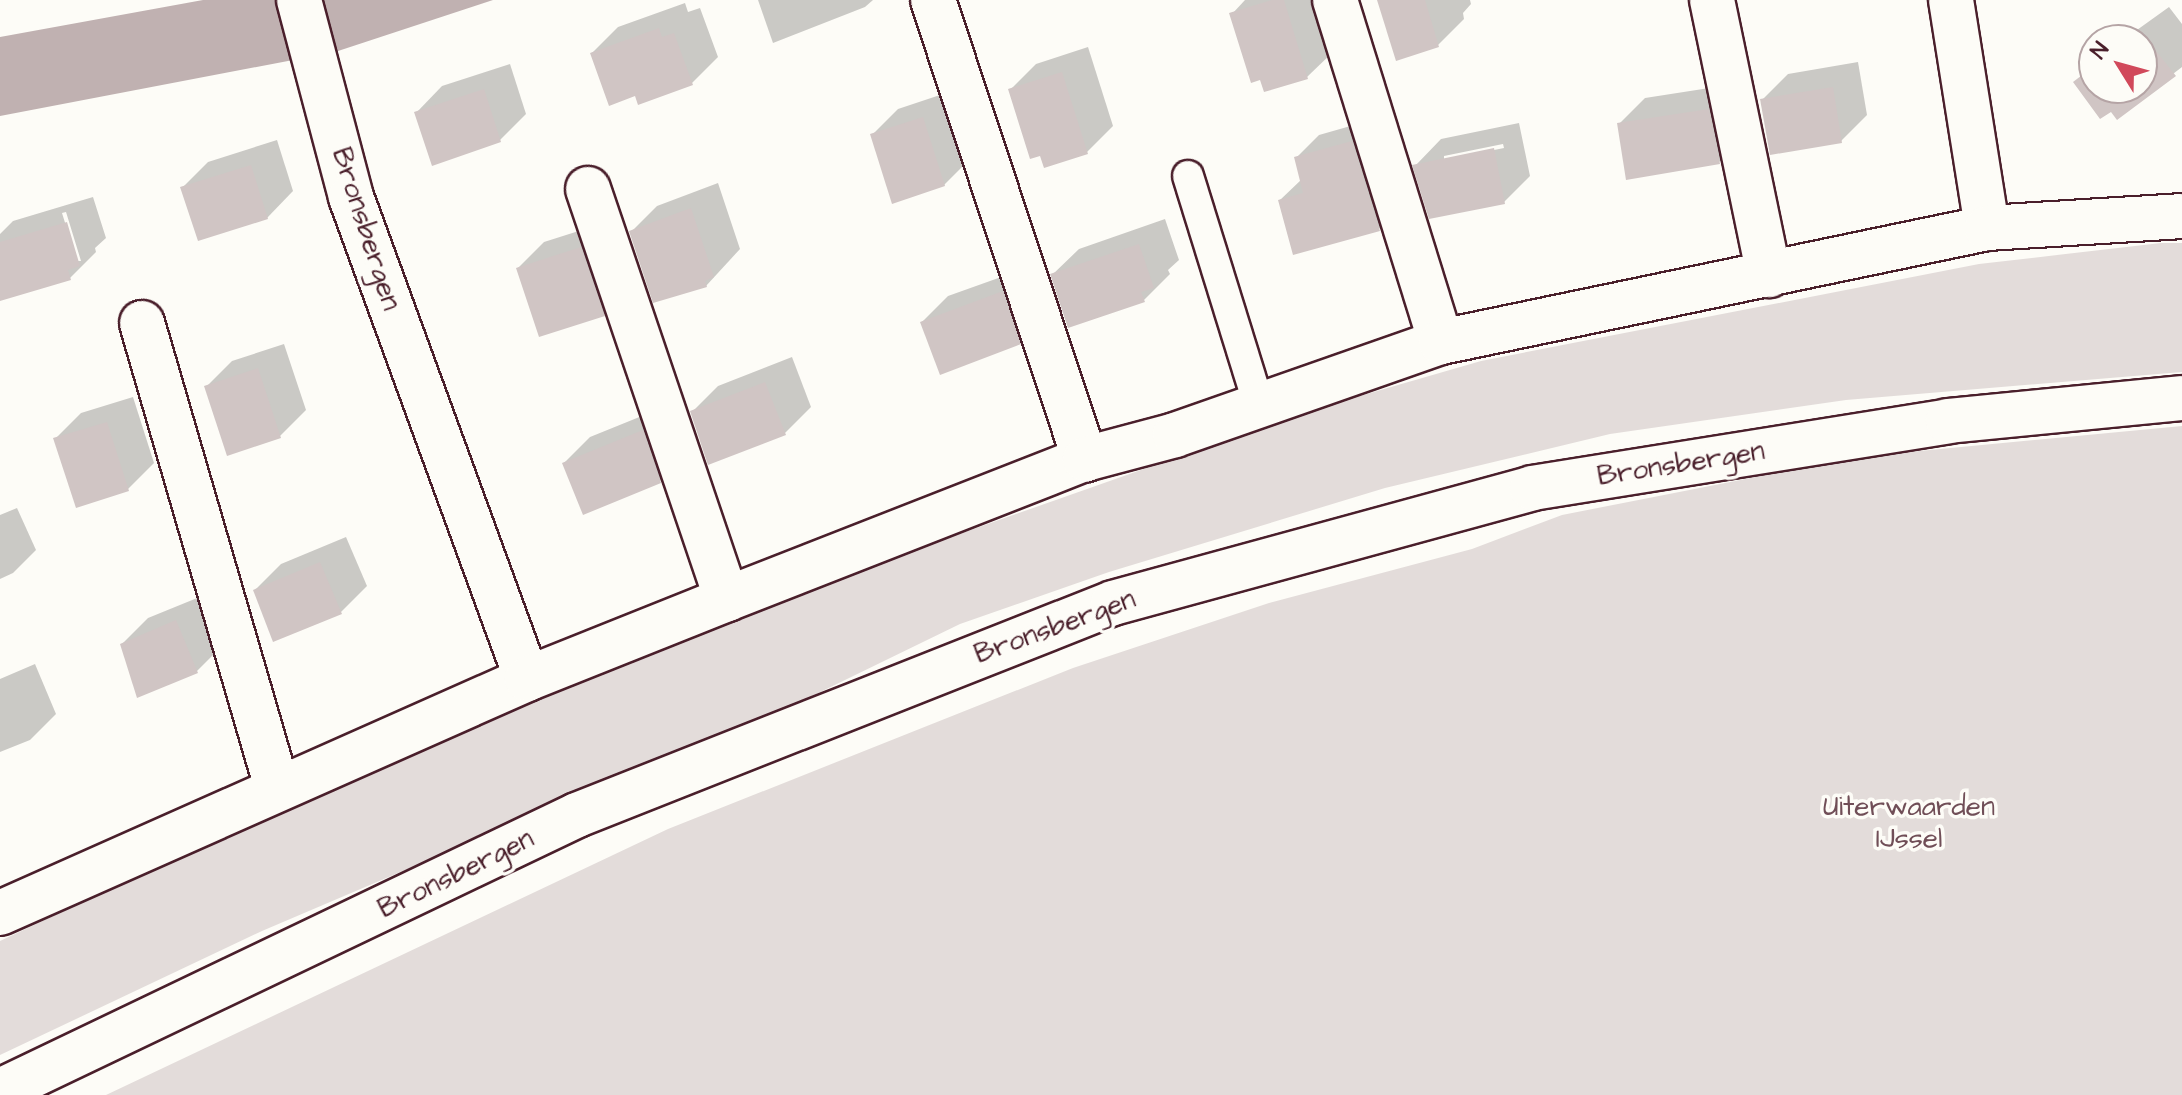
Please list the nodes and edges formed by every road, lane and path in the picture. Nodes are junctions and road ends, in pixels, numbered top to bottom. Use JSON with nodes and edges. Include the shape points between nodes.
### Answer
{"nodes":[{"id":1,"x":299,"y":0,"type":"edge"},
{"id":2,"x":933,"y":0,"type":"edge"},
{"id":3,"x":1335,"y":0,"type":"edge"},
{"id":4,"x":1712,"y":0,"type":"edge"},
{"id":5,"x":1951,"y":0,"type":"edge"},
{"id":6,"x":1188,"y":176,"type":"dead end"},
{"id":7,"x":588,"y":189,"type":"dead end"},
{"id":8,"x":2182,"y":216,"type":"edge"},
{"id":9,"x":1987,"y":228,"type":"junction"},
{"id":10,"x":1769,"y":275,"type":"junction"},
{"id":11,"x":142,"y":323,"type":"dead end"},
{"id":12,"x":1441,"y":342,"type":"junction"},
{"id":13,"x":2182,"y":398,"type":"edge"},
{"id":14,"x":1259,"y":405,"type":"junction"},
{"id":15,"x":1085,"y":459,"type":"junction"},
{"id":16,"x":727,"y":599,"type":"junction"},
{"id":17,"x":527,"y":679,"type":"junction"},
{"id":18,"x":277,"y":789,"type":"junction"},
{"id":19,"x":0,"y":913,"type":"edge"},
{"id":20,"x":0,"y":1091,"type":"edge"}],
"edges":[{"from":1,"to":17,"type":"street","name":"Bronsbergen","via":[[351,197]]},
{"from":2,"to":15,"type":"street"},
{"from":3,"to":12,"type":"street"},
{"from":4,"to":10,"type":"street"},
{"from":5,"to":9,"type":"street"},
{"from":6,"to":14,"type":"lane"},
{"from":7,"to":16,"type":"street"},
{"from":8,"to":9,"type":"street"},
{"from":9,"to":10,"type":"street"},
{"from":10,"to":12,"type":"street"},
{"from":11,"to":18,"type":"street"},
{"from":12,"to":14,"type":"street"},
{"from":13,"to":20,"type":"street","name":"Bronsbergen","via":[[1948,421],[1532,488],[1113,603],[577,815]]},
{"from":14,"to":15,"type":"street"},
{"from":15,"to":16,"type":"street"},
{"from":16,"to":17,"type":"street"},
{"from":17,"to":18,"type":"street"},
{"from":18,"to":19,"type":"street"}]}
